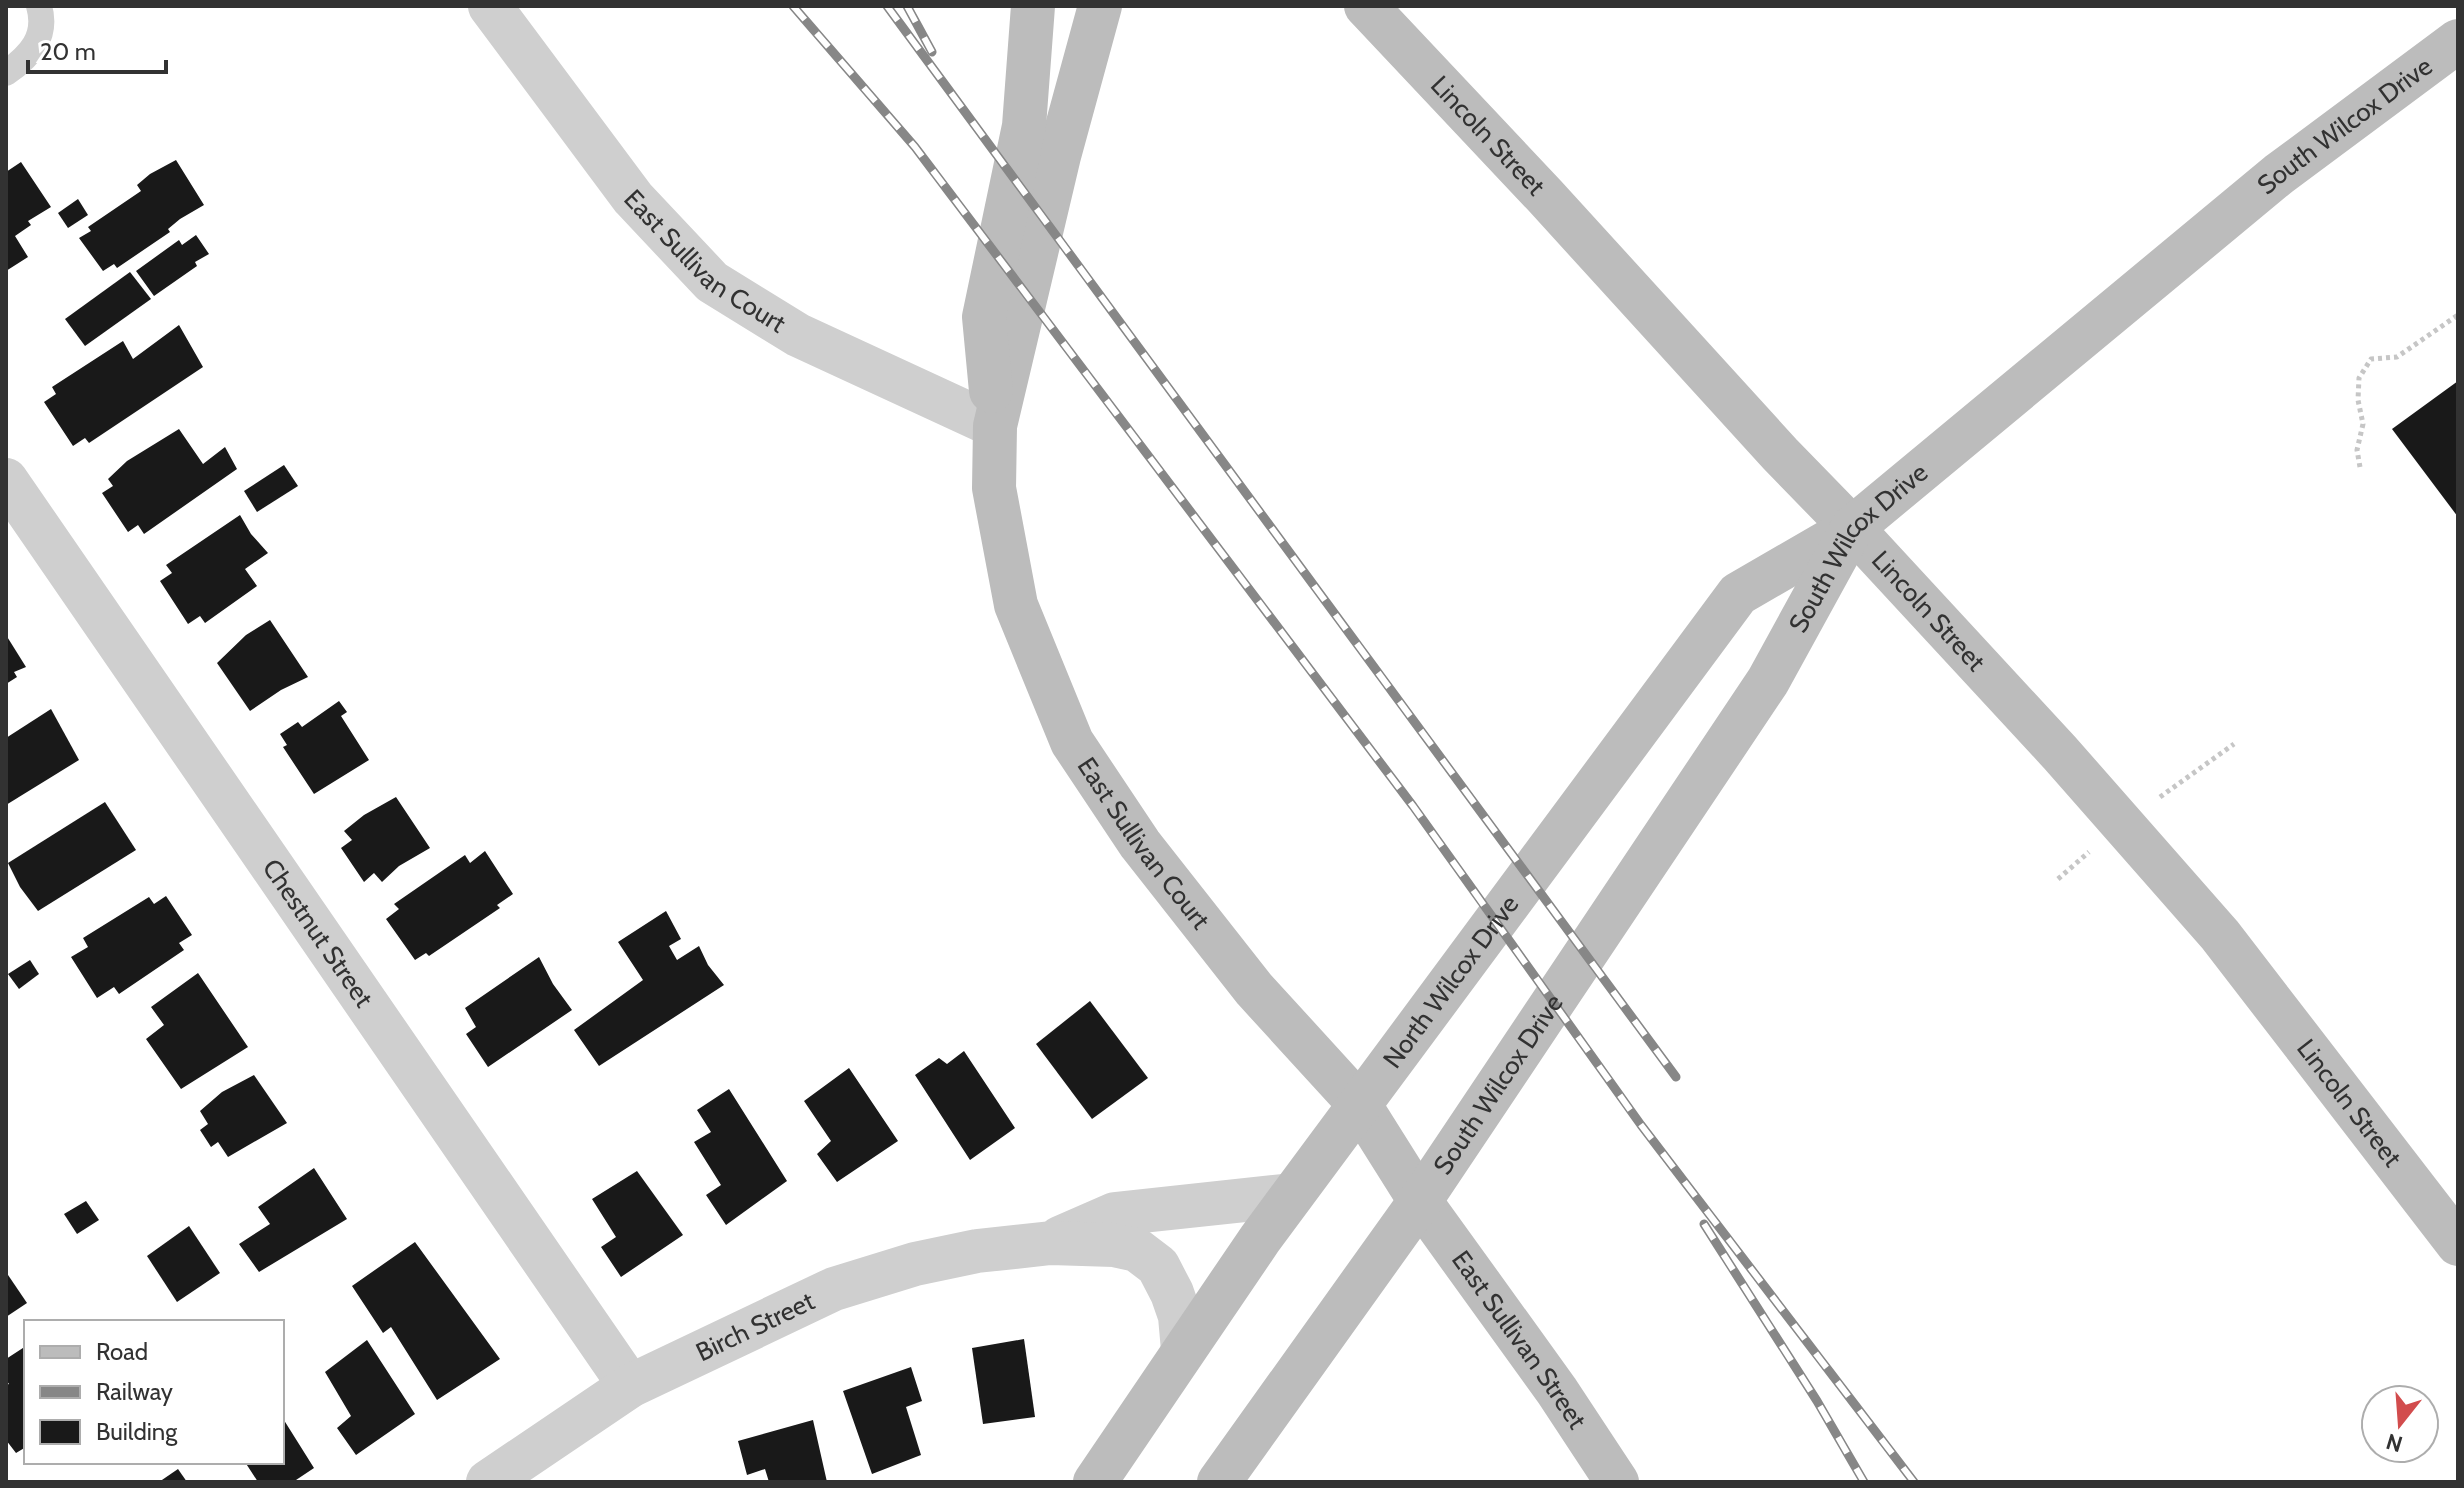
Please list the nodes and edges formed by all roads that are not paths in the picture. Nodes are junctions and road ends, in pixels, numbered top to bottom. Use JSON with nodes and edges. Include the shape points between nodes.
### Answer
{"nodes":[{"id":1,"x":39,"y":6,"type":"edge"},
{"id":2,"x":490,"y":6,"type":"edge"},
{"id":3,"x":1033,"y":6,"type":"edge"},
{"id":4,"x":1100,"y":6,"type":"edge"},
{"id":5,"x":1383,"y":12,"type":"edge"},
{"id":6,"x":2458,"y":41,"type":"edge"},
{"id":7,"x":6,"y":73,"type":"edge"},
{"id":8,"x":995,"y":426,"type":"junction"},
{"id":9,"x":6,"y":480,"type":"edge"},
{"id":10,"x":1852,"y":528,"type":"junction"},
{"id":11,"x":1359,"y":1104,"type":"junction"},
{"id":12,"x":1292,"y":1195,"type":"junction"},
{"id":13,"x":1420,"y":1201,"type":"junction"},
{"id":14,"x":1051,"y":1243,"type":"junction"},
{"id":15,"x":2458,"y":1244,"type":"edge"},
{"id":16,"x":1183,"y":1350,"type":"junction"},
{"id":17,"x":630,"y":1386,"type":"junction"},
{"id":18,"x":488,"y":1482,"type":"edge"},
{"id":19,"x":1095,"y":1482,"type":"edge"},
{"id":20,"x":1219,"y":1482,"type":"edge"},
{"id":21,"x":1617,"y":1482,"type":"edge"}],
"edges":[{"from":1,"to":7,"type":"lane","via":[[42,26],[37,45]]},
{"from":2,"to":8,"type":"street","name":"East Sullivan Court","via":[[633,198],[712,282],[798,335]]},
{"from":3,"to":8,"type":"main road","via":[[1024,126],[984,317]]},
{"from":4,"to":8,"type":"main road","name":"East Sullivan Court"},
{"from":5,"to":10,"type":"main road","name":"Lincoln Street"},
{"from":6,"to":10,"type":"main road","name":"South Wilcox Drive","via":[[2279,174]]},
{"from":8,"to":11,"type":"main road","name":"East Sullivan Court","via":[[994,488],[1016,605],[1072,742],[1140,844],[1254,989]]},
{"from":9,"to":17,"type":"street","name":"Chestnut Street"},
{"from":10,"to":11,"type":"main road","name":"North Wilcox Drive","via":[[1738,594]]},
{"from":10,"to":13,"type":"main road","name":"South Wilcox Drive","via":[[1768,681]]},
{"from":10,"to":15,"type":"main road","name":"Lincoln Street","via":[[2220,935]]},
{"from":11,"to":12,"type":"main road","name":"North Wilcox Drive"},
{"from":11,"to":13,"type":"main road","name":"East Sullivan Court"},
{"from":12,"to":14,"type":"street","name":"Birch Street","via":[[1115,1214]]},
{"from":12,"to":16,"type":"main road","name":"North Wilcox Drive"},
{"from":13,"to":20,"type":"main road"},
{"from":13,"to":21,"type":"main road","name":"East Sullivan Street"},
{"from":14,"to":16,"type":"street","name":"Birch Street","via":[[1114,1245],[1137,1250],[1158,1266],[1180,1316]]},
{"from":14,"to":17,"type":"street","name":"Birch Street","via":[[915,1264],[834,1289]]},
{"from":16,"to":19,"type":"main road","name":"North Wilcox Drive"},
{"from":17,"to":18,"type":"street","name":"Birch Street"}]}
